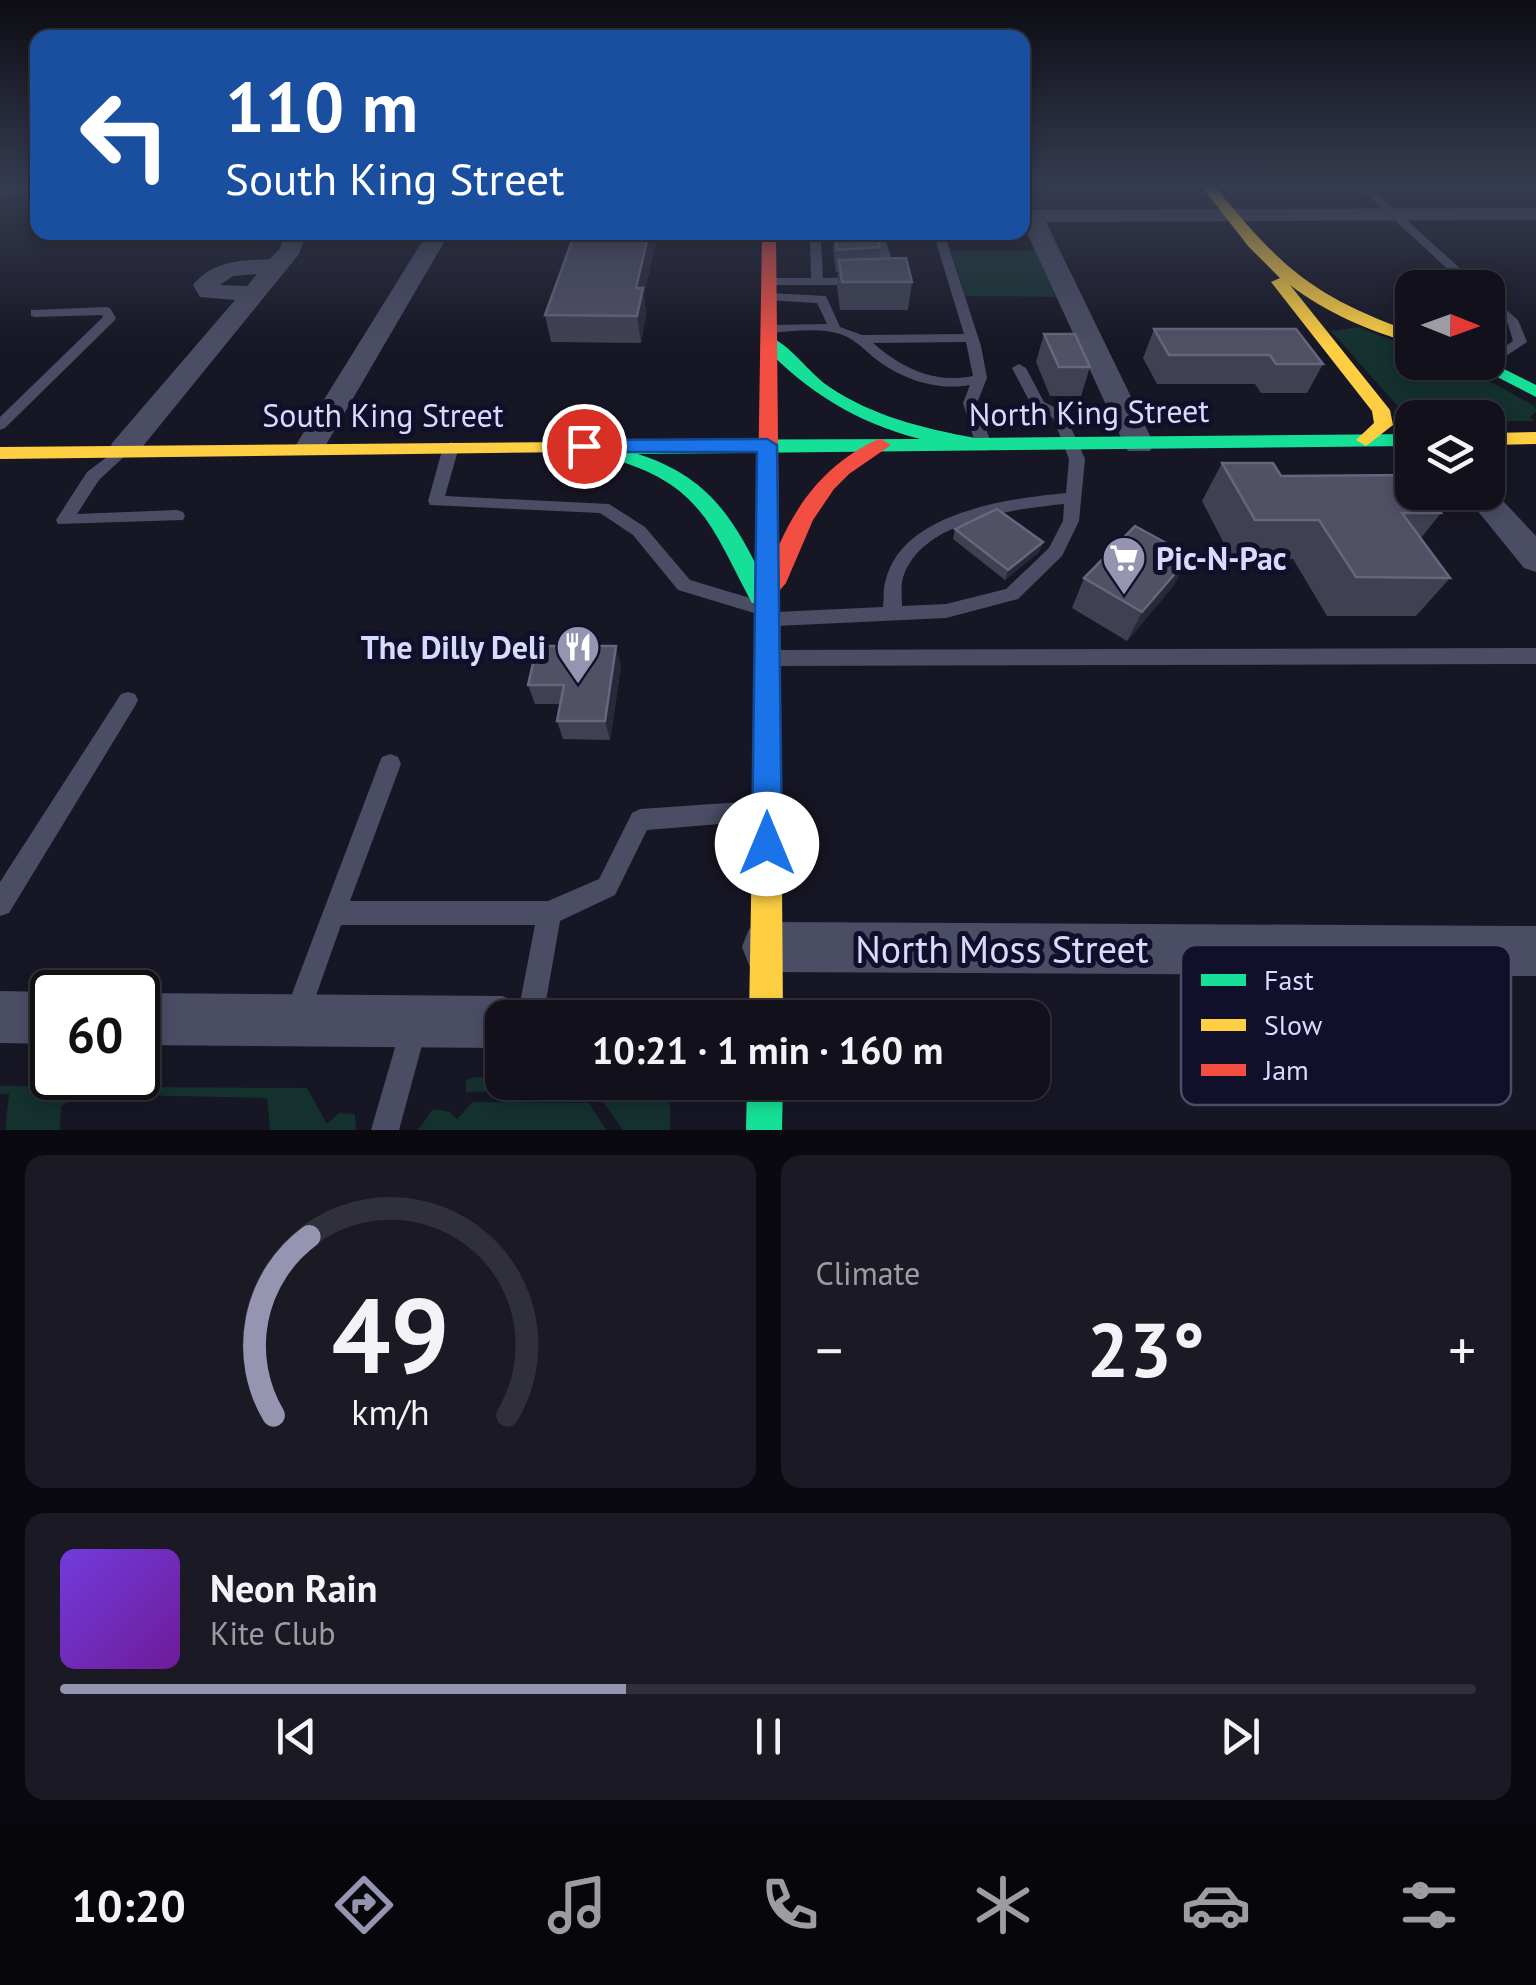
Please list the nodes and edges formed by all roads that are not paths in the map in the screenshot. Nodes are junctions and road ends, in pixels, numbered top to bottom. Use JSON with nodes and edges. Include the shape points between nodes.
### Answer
{"nodes":[{"id":1,"x":293,"y":241,"type":"edge"},
{"id":2,"x":434,"y":241,"type":"edge"},
{"id":3,"x":769,"y":241,"type":"edge"},
{"id":4,"x":815,"y":241,"type":"edge"},
{"id":5,"x":881,"y":241,"type":"edge"},
{"id":6,"x":941,"y":241,"type":"edge"},
{"id":7,"x":1039,"y":241,"type":"edge"},
{"id":8,"x":1254,"y":241,"type":"edge"},
{"id":9,"x":1424,"y":241,"type":"edge"},
{"id":10,"x":1270,"y":261,"type":"junction"},
{"id":11,"x":277,"y":266,"type":"junction"},
{"id":12,"x":1456,"y":270,"type":"edge"},
{"id":13,"x":816,"y":282,"type":"junction"},
{"id":14,"x":769,"y":290,"type":"junction"},
{"id":15,"x":254,"y":294,"type":"junction"},
{"id":16,"x":36,"y":313,"type":"dead end"},
{"id":17,"x":1505,"y":315,"type":"edge"},
{"id":18,"x":1372,"y":322,"type":"junction"},
{"id":19,"x":834,"y":328,"type":"junction"},
{"id":20,"x":1315,"y":330,"type":"junction"},
{"id":21,"x":1395,"y":331,"type":"edge"},
{"id":22,"x":768,"y":335,"type":"junction"},
{"id":23,"x":972,"y":338,"type":"junction"},
{"id":24,"x":862,"y":339,"type":"junction"},
{"id":25,"x":1505,"y":350,"type":"edge"},
{"id":26,"x":1018,"y":368,"type":"dead end"},
{"id":27,"x":1505,"y":376,"type":"edge"},
{"id":28,"x":980,"y":378,"type":"junction"},
{"id":29,"x":1536,"y":392,"type":"edge"},
{"id":30,"x":0,"y":406,"type":"edge"},
{"id":31,"x":20,"y":406,"type":"junction"},
{"id":32,"x":0,"y":425,"type":"edge"},
{"id":33,"x":1536,"y":438,"type":"edge"},
{"id":34,"x":1505,"y":439,"type":"edge"},
{"id":35,"x":1366,"y":440,"type":"junction"},
{"id":36,"x":1395,"y":440,"type":"edge"},
{"id":37,"x":1072,"y":444,"type":"junction"},
{"id":38,"x":1139,"y":444,"type":"junction"},
{"id":39,"x":767,"y":445,"type":"junction"},
{"id":40,"x":881,"y":445,"type":"junction"},
{"id":41,"x":584,"y":446,"type":"junction"},
{"id":42,"x":984,"y":446,"type":"junction"},
{"id":43,"x":450,"y":447,"type":"junction"},
{"id":44,"x":309,"y":448,"type":"junction"},
{"id":45,"x":124,"y":449,"type":"junction"},
{"id":46,"x":0,"y":452,"type":"edge"},
{"id":47,"x":1074,"y":498,"type":"junction"},
{"id":48,"x":1494,"y":510,"type":"edge"},
{"id":49,"x":177,"y":516,"type":"dead end"},
{"id":50,"x":1536,"y":560,"type":"edge"},
{"id":51,"x":765,"y":614,"type":"junction"},
{"id":52,"x":892,"y":614,"type":"junction"},
{"id":53,"x":1536,"y":656,"type":"edge"},
{"id":54,"x":766,"y":658,"type":"junction"},
{"id":55,"x":128,"y":700,"type":"dead end"},
{"id":56,"x":390,"y":764,"type":"dead end"},
{"id":57,"x":766,"y":810,"type":"junction"},
{"id":58,"x":0,"y":904,"type":"edge"},
{"id":59,"x":332,"y":913,"type":"junction"},
{"id":60,"x":549,"y":913,"type":"junction"},
{"id":61,"x":767,"y":947,"type":"junction"},
{"id":62,"x":1181,"y":949,"type":"edge"},
{"id":63,"x":1511,"y":951,"type":"edge"},
{"id":64,"x":1536,"y":951,"type":"edge"},
{"id":65,"x":533,"y":1000,"type":"edge"},
{"id":66,"x":766,"y":1000,"type":"edge"},
{"id":67,"x":0,"y":1017,"type":"edge"},
{"id":68,"x":30,"y":1018,"type":"edge"},
{"id":69,"x":160,"y":1019,"type":"edge"},
{"id":70,"x":295,"y":1021,"type":"junction"},
{"id":71,"x":416,"y":1022,"type":"junction"},
{"id":72,"x":485,"y":1022,"type":"edge"},
{"id":73,"x":765,"y":1100,"type":"edge"},
{"id":74,"x":386,"y":1130,"type":"edge"},
{"id":75,"x":764,"y":1130,"type":"edge"}],
"edges":[{"from":1,"to":11,"type":"street"},
{"from":2,"to":44,"type":"street"},
{"from":3,"to":14,"type":"main road"},
{"from":4,"to":13,"type":"lane"},
{"from":5,"to":13,"type":"lane","via":[[890,274],[885,279]]},
{"from":6,"to":23,"type":"lane"},
{"from":7,"to":38,"type":"street"},
{"from":8,"to":10,"type":"main road"},
{"from":9,"to":12,"type":"lane"},
{"from":10,"to":18,"type":"main road","via":[[1300,286]]},
{"from":10,"to":20,"type":"main road"},
{"from":11,"to":15,"type":"street"},
{"from":11,"to":15,"type":"street","via":[[227,269],[205,284],[209,292]]},
{"from":13,"to":14,"type":"lane"},
{"from":14,"to":19,"type":"lane","via":[[822,299]]},
{"from":14,"to":22,"type":"main road"},
{"from":15,"to":45,"type":"street"},
{"from":16,"to":31,"type":"lane","via":[[106,311],[110,318]]},
{"from":17,"to":25,"type":"lane","via":[[1521,331],[1520,342]]},
{"from":18,"to":20,"type":"main road"},
{"from":18,"to":21,"type":"main road"},
{"from":19,"to":22,"type":"lane"},
{"from":19,"to":24,"type":"lane"},
{"from":20,"to":35,"type":"main road","via":[[1381,410],[1384,425]]},
{"from":22,"to":39,"type":"main road"},
{"from":22,"to":42,"type":"main road","via":[[801,378],[841,408],[892,428]]},
{"from":23,"to":24,"type":"lane"},
{"from":23,"to":28,"type":"lane"},
{"from":24,"to":28,"type":"lane","via":[[898,368],[938,384]]},
{"from":26,"to":37,"type":"lane","via":[[1029,394],[1058,416]]},
{"from":27,"to":29,"type":"main road"},
{"from":28,"to":42,"type":"lane","via":[[970,403]]},
{"from":30,"to":31,"type":"lane"},
{"from":31,"to":32,"type":"lane"},
{"from":33,"to":34,"type":"main road"},
{"from":35,"to":36,"type":"main road","name":"North King Street"},
{"from":35,"to":38,"type":"main road","name":"North King Street"},
{"from":37,"to":38,"type":"main road","name":"North King Street"},
{"from":37,"to":42,"type":"main road","name":"North King Street"},
{"from":37,"to":47,"type":"lane"},
{"from":39,"to":40,"type":"main road","name":"North King Street"},
{"from":39,"to":41,"type":"main road","name":"South King Street"},
{"from":39,"to":51,"type":"main road"},
{"from":40,"to":42,"type":"main road","name":"North King Street"},
{"from":40,"to":51,"type":"main road","via":[[843,462],[818,490],[798,522]]},
{"from":41,"to":43,"type":"main road","name":"South King Street"},
{"from":41,"to":51,"type":"main road","via":[[656,463],[692,481],[715,509]]},
{"from":43,"to":44,"type":"main road","name":"South King Street"},
{"from":43,"to":51,"type":"lane","via":[[436,501],[603,508],[639,531],[684,585]]},
{"from":44,"to":45,"type":"main road","name":"South King Street"},
{"from":45,"to":46,"type":"main road","name":"South King Street"},
{"from":45,"to":49,"type":"lane","via":[[93,476],[64,520]]},
{"from":47,"to":52,"type":"lane","via":[[1056,552],[1012,594]]},
{"from":47,"to":52,"type":"lane","via":[[969,514],[920,542],[903,558],[889,592]]},
{"from":48,"to":50,"type":"street"},
{"from":51,"to":52,"type":"lane"},
{"from":51,"to":54,"type":"main road"},
{"from":53,"to":54,"type":"lane"},
{"from":54,"to":57,"type":"main road"},
{"from":55,"to":58,"type":"lane"},
{"from":56,"to":59,"type":"lane"},
{"from":57,"to":60,"type":"lane","via":[[640,820],[607,887]]},
{"from":57,"to":61,"type":"main road"},
{"from":59,"to":60,"type":"lane"},
{"from":59,"to":70,"type":"lane"},
{"from":60,"to":65,"type":"lane"},
{"from":61,"to":62,"type":"street","name":"North Moss Street"},
{"from":61,"to":66,"type":"main road"},
{"from":63,"to":64,"type":"street","name":"North Moss Street"},
{"from":67,"to":68,"type":"street"},
{"from":69,"to":70,"type":"street"},
{"from":70,"to":71,"type":"street"},
{"from":71,"to":72,"type":"street"},
{"from":71,"to":74,"type":"lane"},
{"from":73,"to":75,"type":"main road"}]}
